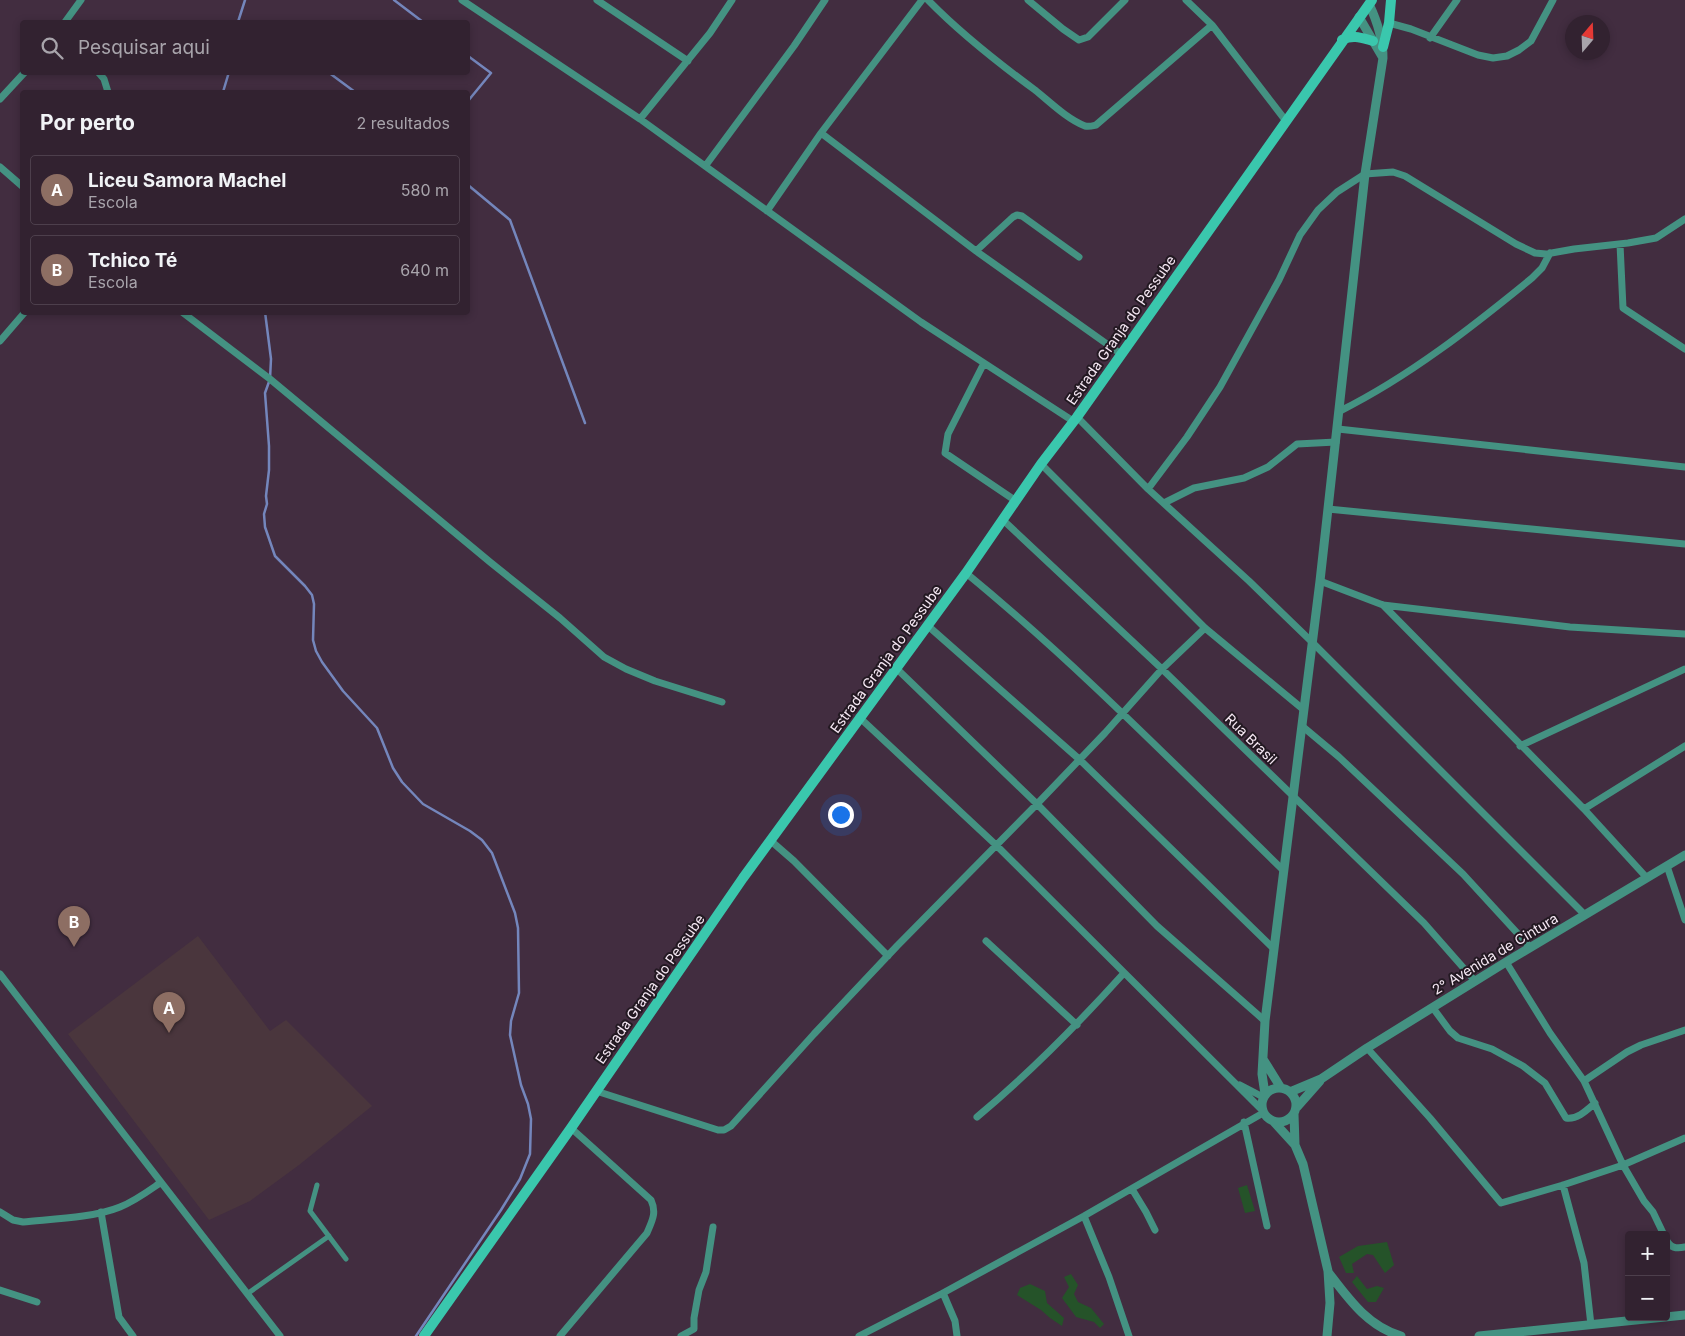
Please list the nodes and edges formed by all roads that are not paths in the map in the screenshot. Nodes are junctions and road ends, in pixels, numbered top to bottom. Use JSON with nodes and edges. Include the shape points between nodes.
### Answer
{"nodes":[{"id":1,"x":80,"y":0,"type":"edge"},
{"id":2,"x":462,"y":0,"type":"edge"},
{"id":3,"x":597,"y":0,"type":"edge"},
{"id":4,"x":732,"y":0,"type":"edge"},
{"id":5,"x":825,"y":0,"type":"edge"},
{"id":6,"x":922,"y":0,"type":"edge"},
{"id":7,"x":928,"y":0,"type":"edge"},
{"id":8,"x":1028,"y":0,"type":"edge"},
{"id":9,"x":1125,"y":0,"type":"edge"},
{"id":10,"x":1186,"y":0,"type":"edge"},
{"id":11,"x":1391,"y":0,"type":"edge"},
{"id":12,"x":1457,"y":0,"type":"edge"},
{"id":13,"x":1553,"y":0,"type":"edge"},
{"id":14,"x":1370,"y":2,"type":"edge"},
{"id":15,"x":1360,"y":17,"type":"junction"},
{"id":16,"x":65,"y":20,"type":"edge"},
{"id":17,"x":1389,"y":23,"type":"junction"},
{"id":18,"x":1212,"y":25,"type":"junction"},
{"id":19,"x":1430,"y":38,"type":"junction"},
{"id":20,"x":1342,"y":40,"type":"junction"},
{"id":21,"x":1373,"y":42,"type":"junction"},
{"id":22,"x":1383,"y":52,"type":"junction"},
{"id":23,"x":688,"y":61,"type":"junction"},
{"id":24,"x":22,"y":75,"type":"edge"},
{"id":25,"x":100,"y":75,"type":"edge"},
{"id":26,"x":107,"y":90,"type":"edge"},
{"id":27,"x":0,"y":100,"type":"edge"},
{"id":28,"x":640,"y":119,"type":"junction"},
{"id":29,"x":1286,"y":121,"type":"junction"},
{"id":30,"x":821,"y":133,"type":"junction"},
{"id":31,"x":706,"y":165,"type":"junction"},
{"id":32,"x":0,"y":166,"type":"edge"},
{"id":33,"x":1365,"y":174,"type":"junction"},
{"id":34,"x":20,"y":184,"type":"edge"},
{"id":35,"x":767,"y":211,"type":"junction"},
{"id":36,"x":1685,"y":219,"type":"edge"},
{"id":37,"x":1620,"y":244,"type":"junction"},
{"id":38,"x":976,"y":250,"type":"junction"},
{"id":39,"x":1550,"y":253,"type":"junction"},
{"id":40,"x":1079,"y":257,"type":"dead end"},
{"id":41,"x":22,"y":315,"type":"edge"},
{"id":42,"x":186,"y":315,"type":"edge"},
{"id":43,"x":0,"y":341,"type":"edge"},
{"id":44,"x":1685,"y":349,"type":"edge"},
{"id":45,"x":1121,"y":354,"type":"junction"},
{"id":46,"x":984,"y":363,"type":"junction"},
{"id":47,"x":1340,"y":411,"type":"junction"},
{"id":48,"x":1075,"y":419,"type":"junction"},
{"id":49,"x":1338,"y":429,"type":"junction"},
{"id":50,"x":1336,"y":442,"type":"junction"},
{"id":51,"x":1041,"y":464,"type":"junction"},
{"id":52,"x":1685,"y":467,"type":"edge"},
{"id":53,"x":1148,"y":489,"type":"junction"},
{"id":54,"x":1016,"y":501,"type":"junction"},
{"id":55,"x":1164,"y":504,"type":"junction"},
{"id":56,"x":1328,"y":509,"type":"junction"},
{"id":57,"x":1003,"y":520,"type":"junction"},
{"id":58,"x":1685,"y":544,"type":"edge"},
{"id":59,"x":966,"y":573,"type":"junction"},
{"id":60,"x":1320,"y":582,"type":"junction"},
{"id":61,"x":1382,"y":605,"type":"junction"},
{"id":62,"x":928,"y":625,"type":"junction"},
{"id":63,"x":1205,"y":628,"type":"junction"},
{"id":64,"x":1685,"y":634,"type":"edge"},
{"id":65,"x":1312,"y":642,"type":"junction"},
{"id":66,"x":896,"y":668,"type":"junction"},
{"id":67,"x":1162,"y":669,"type":"junction"},
{"id":68,"x":1685,"y":669,"type":"edge"},
{"id":69,"x":722,"y":702,"type":"dead end"},
{"id":70,"x":1304,"y":710,"type":"junction"},
{"id":71,"x":1122,"y":714,"type":"junction"},
{"id":72,"x":859,"y":717,"type":"junction"},
{"id":73,"x":1302,"y":726,"type":"junction"},
{"id":74,"x":1520,"y":746,"type":"junction"},
{"id":75,"x":1685,"y":746,"type":"edge"},
{"id":76,"x":1079,"y":759,"type":"junction"},
{"id":77,"x":1294,"y":798,"type":"junction"},
{"id":78,"x":1037,"y":804,"type":"junction"},
{"id":79,"x":1584,"y":810,"type":"junction"},
{"id":80,"x":771,"y":841,"type":"junction"},
{"id":81,"x":996,"y":845,"type":"junction"},
{"id":82,"x":1685,"y":855,"type":"edge"},
{"id":83,"x":1667,"y":866,"type":"junction"},
{"id":84,"x":1284,"y":871,"type":"junction"},
{"id":85,"x":1647,"y":878,"type":"junction"},
{"id":86,"x":1585,"y":915,"type":"junction"},
{"id":87,"x":1685,"y":920,"type":"edge"},
{"id":88,"x":986,"y":941,"type":"dead end"},
{"id":89,"x":1530,"y":947,"type":"junction"},
{"id":90,"x":1274,"y":949,"type":"junction"},
{"id":91,"x":888,"y":956,"type":"junction"},
{"id":92,"x":1506,"y":962,"type":"junction"},
{"id":93,"x":1124,"y":973,"type":"junction"},
{"id":94,"x":0,"y":974,"type":"edge"},
{"id":95,"x":1475,"y":981,"type":"junction"},
{"id":96,"x":1432,"y":1008,"type":"junction"},
{"id":97,"x":1265,"y":1022,"type":"junction"},
{"id":98,"x":1077,"y":1025,"type":"junction"},
{"id":99,"x":1685,"y":1030,"type":"edge"},
{"id":100,"x":1367,"y":1048,"type":"junction"},
{"id":101,"x":1263,"y":1059,"type":"junction"},
{"id":102,"x":1321,"y":1079,"type":"junction"},
{"id":103,"x":1584,"y":1081,"type":"junction"},
{"id":104,"x":1237,"y":1084,"type":"junction"},
{"id":105,"x":1281,"y":1088,"type":"junction"},
{"id":106,"x":596,"y":1091,"type":"junction"},
{"id":107,"x":1290,"y":1092,"type":"junction"},
{"id":108,"x":1264,"y":1096,"type":"junction"},
{"id":109,"x":1596,"y":1104,"type":"junction"},
{"id":110,"x":1295,"y":1110,"type":"junction"},
{"id":111,"x":1263,"y":1111,"type":"junction"},
{"id":112,"x":977,"y":1117,"type":"dead end"},
{"id":113,"x":1244,"y":1122,"type":"junction"},
{"id":114,"x":1274,"y":1122,"type":"junction"},
{"id":115,"x":571,"y":1128,"type":"junction"},
{"id":116,"x":1685,"y":1138,"type":"edge"},
{"id":117,"x":1295,"y":1146,"type":"junction"},
{"id":118,"x":1623,"y":1165,"type":"junction"},
{"id":119,"x":160,"y":1183,"type":"junction"},
{"id":120,"x":317,"y":1185,"type":"dead end"},
{"id":121,"x":1563,"y":1185,"type":"junction"},
{"id":122,"x":1132,"y":1189,"type":"junction"},
{"id":123,"x":0,"y":1212,"type":"edge"},
{"id":124,"x":101,"y":1212,"type":"junction"},
{"id":125,"x":1084,"y":1216,"type":"junction"},
{"id":126,"x":1267,"y":1226,"type":"dead end"},
{"id":127,"x":713,"y":1227,"type":"dead end"},
{"id":128,"x":1155,"y":1230,"type":"dead end"},
{"id":129,"x":1662,"y":1231,"type":"edge"},
{"id":130,"x":329,"y":1236,"type":"junction"},
{"id":131,"x":1670,"y":1244,"type":"edge"},
{"id":132,"x":1685,"y":1247,"type":"edge"},
{"id":133,"x":346,"y":1259,"type":"dead end"},
{"id":134,"x":1328,"y":1272,"type":"junction"},
{"id":135,"x":0,"y":1290,"type":"edge"},
{"id":136,"x":943,"y":1293,"type":"junction"},
{"id":137,"x":247,"y":1294,"type":"junction"},
{"id":138,"x":38,"y":1302,"type":"dead end"},
{"id":139,"x":1685,"y":1315,"type":"edge"},
{"id":140,"x":1592,"y":1325,"type":"junction"},
{"id":141,"x":1554,"y":1332,"type":"edge"},
{"id":142,"x":133,"y":1336,"type":"edge"},
{"id":143,"x":280,"y":1336,"type":"edge"},
{"id":144,"x":424,"y":1336,"type":"edge"},
{"id":145,"x":560,"y":1336,"type":"edge"},
{"id":146,"x":682,"y":1336,"type":"edge"},
{"id":147,"x":859,"y":1336,"type":"edge"},
{"id":148,"x":957,"y":1336,"type":"edge"},
{"id":149,"x":1129,"y":1336,"type":"edge"},
{"id":150,"x":1327,"y":1336,"type":"edge"},
{"id":151,"x":1400,"y":1336,"type":"edge"},
{"id":152,"x":1479,"y":1336,"type":"edge"}],
"edges":[{"from":1,"to":16,"type":"street"},
{"from":2,"to":28,"type":"street"},
{"from":3,"to":23,"type":"street"},
{"from":4,"to":23,"type":"street"},
{"from":5,"to":31,"type":"street"},
{"from":6,"to":30,"type":"street"},
{"from":7,"to":18,"type":"street","via":[[986,53],[1052,104],[1088,127],[1096,126]]},
{"from":8,"to":9,"type":"street","via":[[1069,34],[1084,40]]},
{"from":10,"to":18,"type":"street"},
{"from":11,"to":17,"type":"main road"},
{"from":12,"to":19,"type":"street"},
{"from":13,"to":19,"type":"street","via":[[1530,41],[1507,56],[1493,58]]},
{"from":14,"to":15,"type":"main road","name":"Estrada Granja do Pessube"},
{"from":14,"to":22,"type":"street"},
{"from":15,"to":20,"type":"main road","name":"Estrada Granja do Pessube"},
{"from":15,"to":21,"type":"street"},
{"from":17,"to":19,"type":"street"},
{"from":17,"to":22,"type":"main road"},
{"from":18,"to":29,"type":"street"},
{"from":20,"to":21,"type":"main road","via":[[1357,36]]},
{"from":20,"to":29,"type":"main road","name":"Estrada Granja do Pessube"},
{"from":21,"to":22,"type":"street"},
{"from":22,"to":33,"type":"street"},
{"from":23,"to":28,"type":"street"},
{"from":24,"to":27,"type":"street"},
{"from":25,"to":26,"type":"street"},
{"from":28,"to":31,"type":"street"},
{"from":29,"to":45,"type":"main road","name":"Estrada Granja do Pessube"},
{"from":30,"to":35,"type":"street"},
{"from":30,"to":38,"type":"street"},
{"from":31,"to":35,"type":"street"},
{"from":32,"to":34,"type":"street"},
{"from":33,"to":39,"type":"street","via":[[1393,172],[1405,176],[1516,244],[1535,253]]},
{"from":33,"to":47,"type":"street"},
{"from":33,"to":53,"type":"street","via":[[1337,192],[1318,210],[1300,235],[1220,387]]},
{"from":35,"to":46,"type":"street","via":[[921,322]]},
{"from":36,"to":37,"type":"street","via":[[1656,238]]},
{"from":37,"to":39,"type":"street"},
{"from":37,"to":44,"type":"street","via":[[1623,308]]},
{"from":38,"to":40,"type":"street","via":[[1017,215]]},
{"from":38,"to":45,"type":"street"},
{"from":39,"to":47,"type":"street","via":[[1532,278],[1465,332],[1373,394]]},
{"from":41,"to":43,"type":"street"},
{"from":42,"to":69,"type":"street","via":[[270,379],[604,657],[655,682]]},
{"from":45,"to":48,"type":"main road","name":"Estrada Granja do Pessube"},
{"from":46,"to":48,"type":"street"},
{"from":46,"to":54,"type":"street","via":[[948,434],[945,454]]},
{"from":47,"to":49,"type":"street"},
{"from":48,"to":51,"type":"main road","name":"Estrada Granja do Pessube"},
{"from":48,"to":53,"type":"street"},
{"from":49,"to":50,"type":"street"},
{"from":49,"to":52,"type":"street"},
{"from":50,"to":55,"type":"street","via":[[1297,444],[1268,467],[1220,484],[1194,488]]},
{"from":50,"to":56,"type":"street"},
{"from":51,"to":54,"type":"main road","name":"Estrada Granja do Pessube"},
{"from":51,"to":63,"type":"street"},
{"from":53,"to":55,"type":"street"},
{"from":54,"to":57,"type":"main road","name":"Estrada Granja do Pessube"},
{"from":55,"to":65,"type":"street"},
{"from":56,"to":58,"type":"street"},
{"from":56,"to":60,"type":"street"},
{"from":57,"to":59,"type":"main road","name":"Estrada Granja do Pessube"},
{"from":57,"to":67,"type":"street","name":"Rua Brasil"},
{"from":59,"to":62,"type":"main road","name":"Estrada Granja do Pessube"},
{"from":59,"to":71,"type":"street","via":[[1012,611]]},
{"from":60,"to":61,"type":"street"},
{"from":60,"to":65,"type":"street"},
{"from":61,"to":64,"type":"street","via":[[1570,626]]},
{"from":61,"to":74,"type":"street"},
{"from":62,"to":66,"type":"main road","name":"Estrada Granja do Pessube"},
{"from":62,"to":76,"type":"street"},
{"from":63,"to":67,"type":"street"},
{"from":63,"to":70,"type":"street"},
{"from":65,"to":70,"type":"street"},
{"from":65,"to":86,"type":"street"},
{"from":66,"to":72,"type":"main road","name":"Estrada Granja do Pessube"},
{"from":66,"to":78,"type":"street"},
{"from":67,"to":71,"type":"street"},
{"from":67,"to":77,"type":"street","name":"Rua Brasil"},
{"from":68,"to":74,"type":"street"},
{"from":70,"to":73,"type":"street"},
{"from":71,"to":76,"type":"street"},
{"from":71,"to":84,"type":"street"},
{"from":72,"to":80,"type":"main road","name":"Estrada Granja do Pessube"},
{"from":72,"to":81,"type":"street"},
{"from":73,"to":77,"type":"street"},
{"from":73,"to":89,"type":"street","via":[[1463,874]]},
{"from":74,"to":79,"type":"street"},
{"from":75,"to":79,"type":"street"},
{"from":76,"to":78,"type":"street"},
{"from":76,"to":90,"type":"street"},
{"from":77,"to":84,"type":"street"},
{"from":77,"to":95,"type":"street","name":"Rua Brasil","via":[[1424,923]]},
{"from":78,"to":81,"type":"street"},
{"from":78,"to":97,"type":"street","via":[[1157,926]]},
{"from":79,"to":85,"type":"street"},
{"from":80,"to":91,"type":"street"},
{"from":80,"to":106,"type":"main road","name":"Estrada Granja do Pessube"},
{"from":81,"to":91,"type":"street"},
{"from":81,"to":93,"type":"street"},
{"from":82,"to":83,"type":"street","name":"2° Avenida de Cintura"},
{"from":83,"to":85,"type":"street","name":"2° Avenida de Cintura"},
{"from":83,"to":87,"type":"street"},
{"from":84,"to":90,"type":"street"},
{"from":85,"to":86,"type":"street","name":"2° Avenida de Cintura"},
{"from":86,"to":89,"type":"street","name":"2° Avenida de Cintura"},
{"from":88,"to":98,"type":"street"},
{"from":89,"to":92,"type":"street","name":"2° Avenida de Cintura"},
{"from":90,"to":97,"type":"street"},
{"from":91,"to":106,"type":"street","via":[[740,1118],[724,1130]]},
{"from":92,"to":95,"type":"street","name":"2° Avenida de Cintura"},
{"from":92,"to":103,"type":"street"},
{"from":93,"to":98,"type":"street"},
{"from":93,"to":104,"type":"street"},
{"from":94,"to":119,"type":"street"},
{"from":95,"to":96,"type":"street","name":"2° Avenida de Cintura"},
{"from":96,"to":100,"type":"street","name":"2° Avenida de Cintura"},
{"from":96,"to":109,"type":"street","via":[[1458,1038],[1492,1049],[1545,1083],[1566,1118],[1572,1119]]},
{"from":97,"to":101,"type":"street"},
{"from":98,"to":112,"type":"street","via":[[1018,1084]]},
{"from":99,"to":103,"type":"street","via":[[1627,1052]]},
{"from":100,"to":102,"type":"street","name":"2° Avenida de Cintura"},
{"from":100,"to":121,"type":"street","via":[[1500,1203]]},
{"from":101,"to":105,"type":"street"},
{"from":101,"to":108,"type":"street"},
{"from":102,"to":107,"type":"street"},
{"from":102,"to":110,"type":"street"},
{"from":103,"to":109,"type":"street"},
{"from":104,"to":108,"type":"street"},
{"from":104,"to":111,"type":"street"},
{"from":105,"to":107,"type":"street"},
{"from":105,"to":108,"type":"street"},
{"from":106,"to":115,"type":"main road","name":"Estrada Granja do Pessube"},
{"from":107,"to":110,"type":"street","via":[[1295,1098]]},
{"from":108,"to":111,"type":"street"},
{"from":109,"to":118,"type":"street"},
{"from":110,"to":114,"type":"street","via":[[1288,1120]]},
{"from":110,"to":117,"type":"street"},
{"from":111,"to":113,"type":"street"},
{"from":111,"to":114,"type":"street"},
{"from":113,"to":122,"type":"street"},
{"from":113,"to":126,"type":"street"},
{"from":114,"to":117,"type":"street"},
{"from":115,"to":144,"type":"main road","name":"Estrada Granja do Pessube"},
{"from":115,"to":145,"type":"street","via":[[651,1200],[654,1218],[646,1233]]},
{"from":116,"to":118,"type":"street"},
{"from":117,"to":134,"type":"street","via":[[1303,1164]]},
{"from":118,"to":121,"type":"street"},
{"from":118,"to":129,"type":"street"},
{"from":119,"to":124,"type":"street","via":[[130,1203]]},
{"from":119,"to":137,"type":"street"},
{"from":120,"to":130,"type":"street","via":[[310,1211]]},
{"from":121,"to":140,"type":"street","via":[[1584,1263]]},
{"from":122,"to":125,"type":"street"},
{"from":122,"to":128,"type":"street"},
{"from":123,"to":124,"type":"street","via":[[12,1220],[23,1222]]},
{"from":124,"to":142,"type":"street","via":[[119,1316]]},
{"from":125,"to":136,"type":"street"},
{"from":125,"to":149,"type":"street"},
{"from":127,"to":146,"type":"street","via":[[694,1329]]},
{"from":130,"to":133,"type":"street"},
{"from":130,"to":137,"type":"street"},
{"from":131,"to":132,"type":"street","via":[[1678,1249]]},
{"from":134,"to":150,"type":"street"},
{"from":134,"to":151,"type":"street","via":[[1368,1320]]},
{"from":135,"to":138,"type":"street"},
{"from":136,"to":147,"type":"street"},
{"from":136,"to":148,"type":"street","via":[[955,1321]]},
{"from":137,"to":143,"type":"street"},
{"from":139,"to":140,"type":"street"},
{"from":140,"to":141,"type":"street"},
{"from":141,"to":152,"type":"street"}]}
